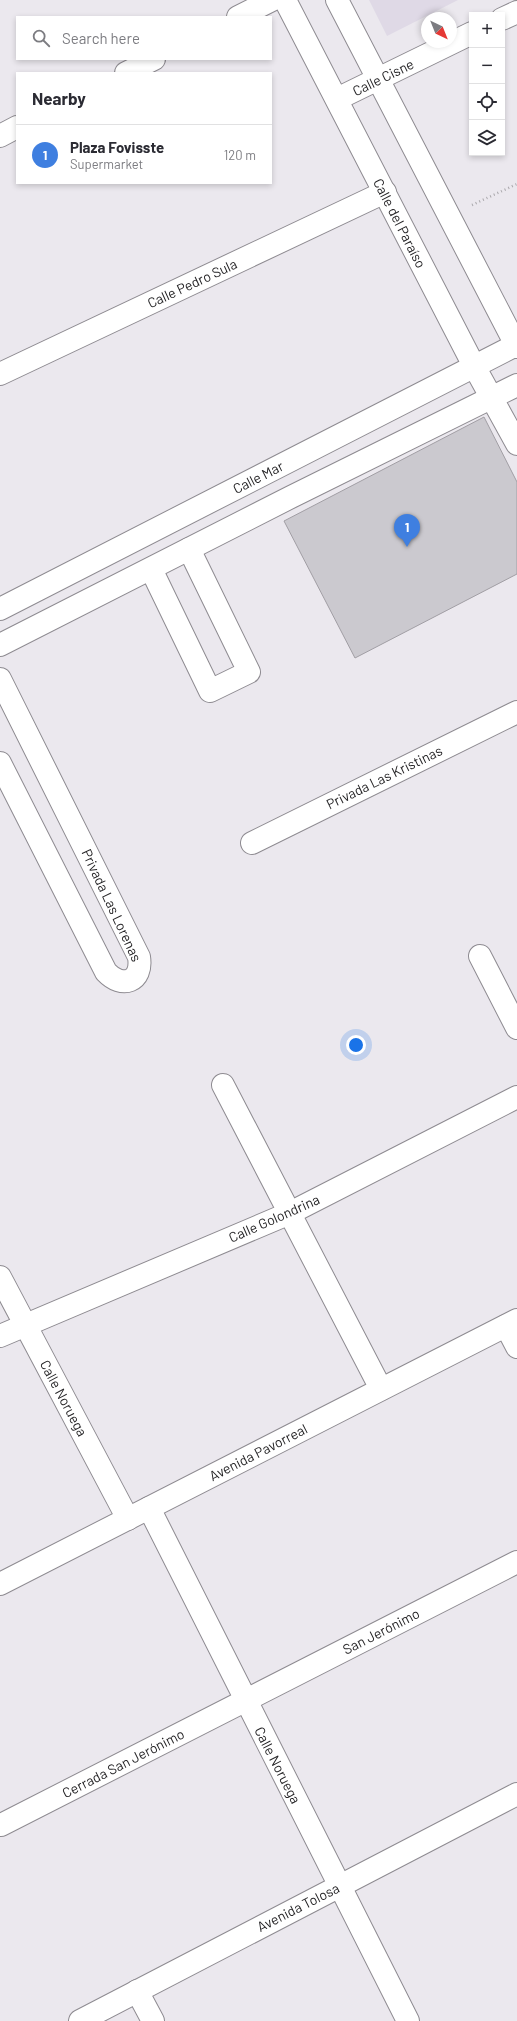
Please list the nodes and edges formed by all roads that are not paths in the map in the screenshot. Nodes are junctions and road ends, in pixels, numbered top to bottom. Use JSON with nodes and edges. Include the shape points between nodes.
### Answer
{"nodes":[{"id":1,"x":272,"y":0,"type":"edge"},
{"id":2,"x":286,"y":0,"type":"edge"},
{"id":3,"x":337,"y":0,"type":"edge"},
{"id":4,"x":517,"y":12,"type":"edge"},
{"id":5,"x":240,"y":16,"type":"edge"},
{"id":6,"x":505,"y":18,"type":"edge"},
{"id":7,"x":469,"y":35,"type":"edge"},
{"id":8,"x":152,"y":60,"type":"edge"},
{"id":9,"x":128,"y":72,"type":"edge"},
{"id":10,"x":378,"y":79,"type":"junction"},
{"id":11,"x":337,"y":99,"type":"junction"},
{"id":12,"x":16,"y":128,"type":"edge"},
{"id":13,"x":0,"y":136,"type":"edge"},
{"id":14,"x":385,"y":192,"type":"junction"},
{"id":15,"x":517,"y":346,"type":"edge"},
{"id":16,"x":474,"y":366,"type":"junction"},
{"id":17,"x":0,"y":374,"type":"edge"},
{"id":18,"x":517,"y":385,"type":"edge"},
{"id":19,"x":491,"y":398,"type":"junction"},
{"id":20,"x":517,"y":444,"type":"edge"},
{"id":21,"x":189,"y":549,"type":"junction"},
{"id":22,"x":151,"y":569,"type":"junction"},
{"id":23,"x":0,"y":609,"type":"edge"},
{"id":24,"x":0,"y":645,"type":"edge"},
{"id":25,"x":0,"y":679,"type":"edge"},
{"id":26,"x":517,"y":712,"type":"edge"},
{"id":27,"x":0,"y":763,"type":"edge"},
{"id":28,"x":252,"y":843,"type":"dead end"},
{"id":29,"x":480,"y":956,"type":"dead end"},
{"id":30,"x":517,"y":1028,"type":"edge"},
{"id":31,"x":223,"y":1085,"type":"dead end"},
{"id":32,"x":517,"y":1097,"type":"edge"},
{"id":33,"x":290,"y":1213,"type":"junction"},
{"id":34,"x":0,"y":1277,"type":"edge"},
{"id":35,"x":512,"y":1323,"type":"edge"},
{"id":36,"x":25,"y":1324,"type":"junction"},
{"id":37,"x":0,"y":1336,"type":"edge"},
{"id":38,"x":517,"y":1347,"type":"edge"},
{"id":39,"x":381,"y":1389,"type":"junction"},
{"id":40,"x":149,"y":1508,"type":"junction"},
{"id":41,"x":128,"y":1519,"type":"junction"},
{"id":42,"x":517,"y":1562,"type":"edge"},
{"id":43,"x":0,"y":1584,"type":"edge"},
{"id":44,"x":246,"y":1700,"type":"junction"},
{"id":45,"x":517,"y":1794,"type":"edge"},
{"id":46,"x":1,"y":1825,"type":"dead end"},
{"id":47,"x":339,"y":1886,"type":"junction"},
{"id":48,"x":137,"y":1991,"type":"junction"},
{"id":49,"x":80,"y":2021,"type":"edge"},
{"id":50,"x":153,"y":2021,"type":"edge"},
{"id":51,"x":408,"y":2021,"type":"edge"}],
"edges":[{"from":1,"to":5,"type":"street"},
{"from":2,"to":11,"type":"street","name":"Calle del Paraíso"},
{"from":3,"to":10,"type":"street"},
{"from":4,"to":6,"type":"street"},
{"from":7,"to":10,"type":"street","name":"Calle Cisne"},
{"from":8,"to":9,"type":"street"},
{"from":10,"to":11,"type":"street","name":"Calle Cisne"},
{"from":10,"to":15,"type":"street"},
{"from":11,"to":14,"type":"street","name":"Calle del Paraíso"},
{"from":12,"to":13,"type":"street"},
{"from":14,"to":16,"type":"street","name":"Calle del Paraíso"},
{"from":14,"to":17,"type":"street","name":"Calle Pedro Sula"},
{"from":15,"to":16,"type":"street","name":"Calle Mar"},
{"from":16,"to":19,"type":"street","name":"Calle del Paraíso"},
{"from":16,"to":23,"type":"street","name":"Calle Mar"},
{"from":18,"to":19,"type":"street"},
{"from":19,"to":20,"type":"street","name":"Calle del Paraíso"},
{"from":19,"to":21,"type":"street"},
{"from":21,"to":22,"type":"street"},
{"from":21,"to":22,"type":"street","via":[[249,672],[210,691]]},
{"from":22,"to":24,"type":"street"},
{"from":25,"to":27,"type":"street","name":"Privada Las Lorenas","via":[[139,957],[141,966],[131,980],[118,981],[106,972]]},
{"from":26,"to":28,"type":"street","name":"Privada Las Kristinas"},
{"from":29,"to":30,"type":"street"},
{"from":31,"to":33,"type":"street"},
{"from":32,"to":33,"type":"street","name":"Calle Golondrina"},
{"from":33,"to":36,"type":"street","name":"Calle Golondrina"},
{"from":33,"to":39,"type":"street"},
{"from":34,"to":36,"type":"street","name":"Calle Noruega"},
{"from":35,"to":38,"type":"street"},
{"from":35,"to":39,"type":"street","name":"Avenida Pavorreal"},
{"from":36,"to":37,"type":"street","name":"Calle Golondrina"},
{"from":36,"to":41,"type":"street","name":"Calle Noruega"},
{"from":39,"to":40,"type":"street","name":"Avenida Pavorreal"},
{"from":40,"to":41,"type":"street","name":"Avenida Pavorreal"},
{"from":40,"to":44,"type":"street","name":"Calle Noruega"},
{"from":41,"to":43,"type":"street","name":"Avenida Pavorreal"},
{"from":42,"to":44,"type":"street","name":"San Jerónimo"},
{"from":44,"to":46,"type":"street","name":"Cerrada San Jerónimo"},
{"from":44,"to":47,"type":"street","name":"Calle Noruega"},
{"from":45,"to":47,"type":"street","name":"Avenida Tolosa"},
{"from":47,"to":48,"type":"street","name":"Avenida Tolosa"},
{"from":47,"to":51,"type":"street","name":"Calle Noruega"},
{"from":48,"to":49,"type":"street","name":"Avenida Tolosa"},
{"from":48,"to":50,"type":"street"}]}
